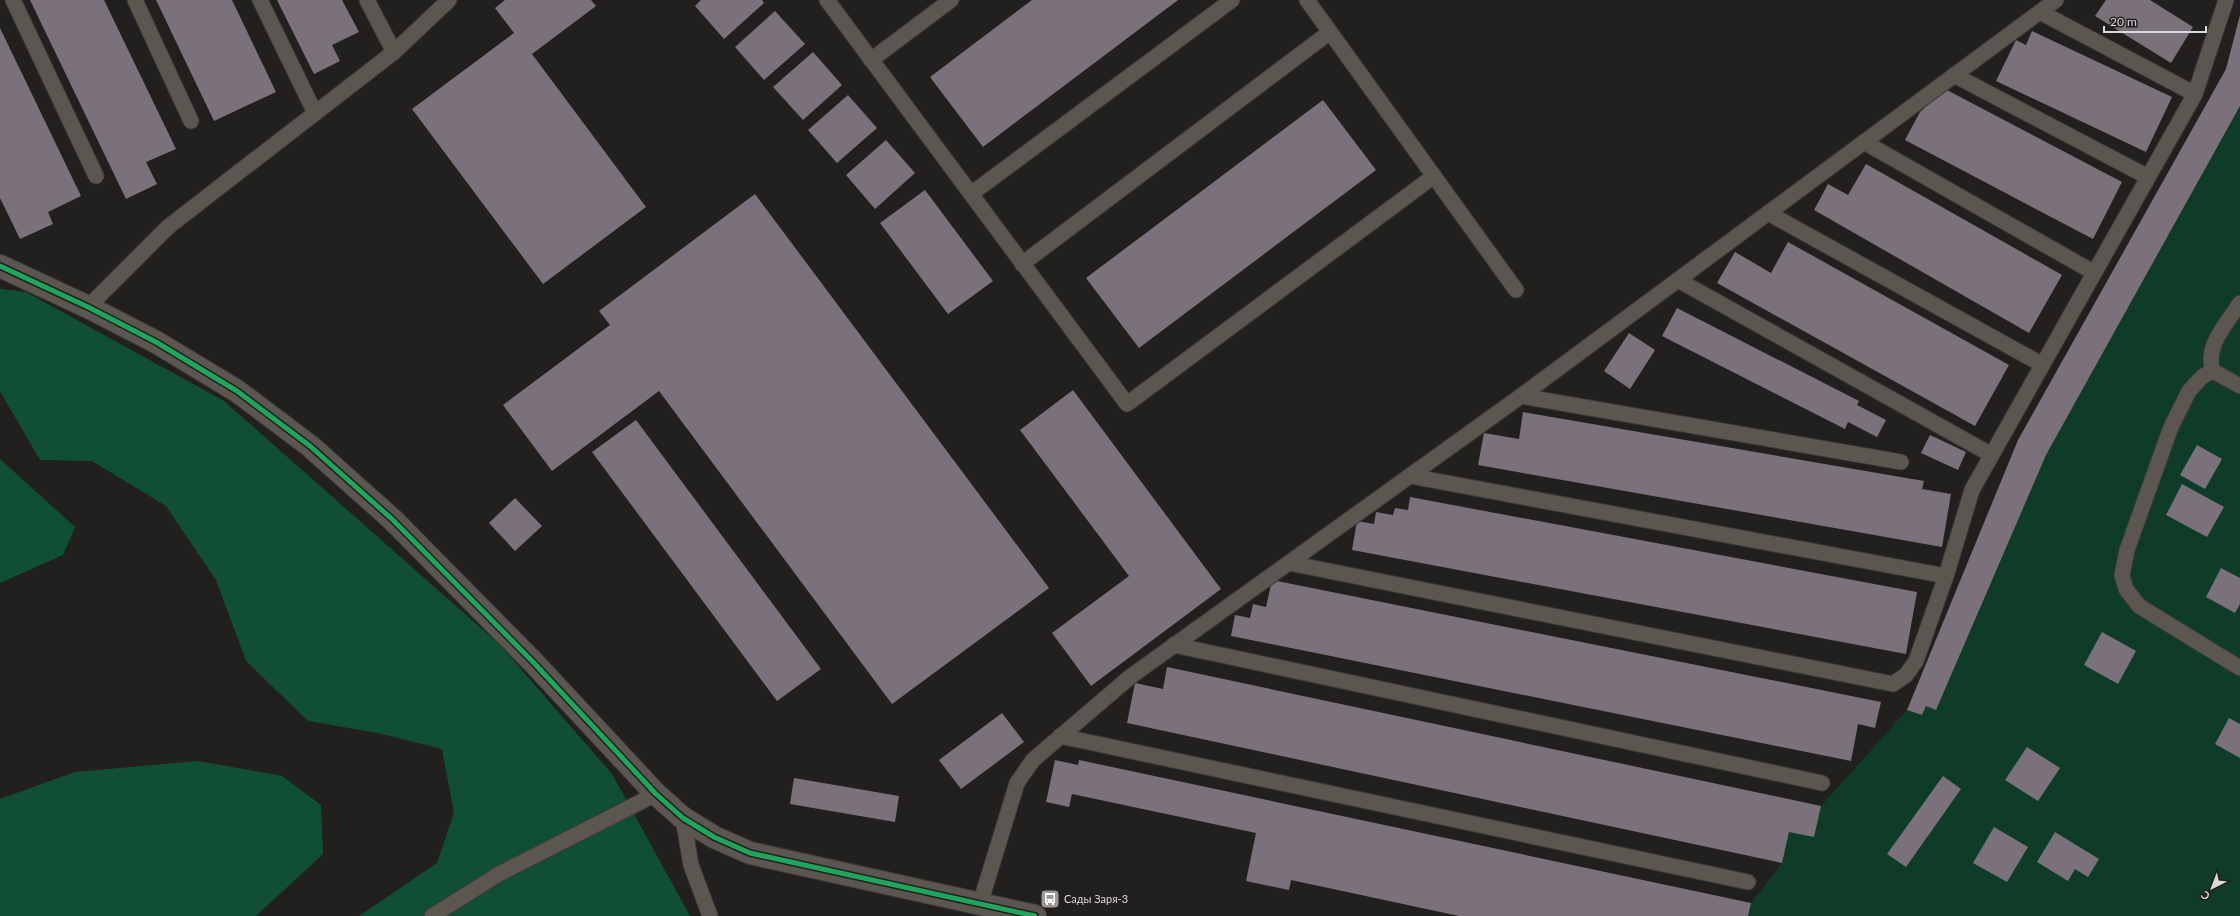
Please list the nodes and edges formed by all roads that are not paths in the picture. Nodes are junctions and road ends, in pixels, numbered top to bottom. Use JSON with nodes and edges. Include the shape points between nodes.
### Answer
{"nodes":[{"id":1,"x":13,"y":0,"type":"edge"},
{"id":2,"x":135,"y":0,"type":"edge"},
{"id":3,"x":260,"y":0,"type":"edge"},
{"id":4,"x":367,"y":0,"type":"edge"},
{"id":5,"x":449,"y":0,"type":"edge"},
{"id":6,"x":826,"y":0,"type":"edge"},
{"id":7,"x":951,"y":0,"type":"edge"},
{"id":8,"x":1232,"y":0,"type":"edge"},
{"id":9,"x":1307,"y":0,"type":"edge"},
{"id":10,"x":2056,"y":0,"type":"edge"},
{"id":11,"x":2226,"y":0,"type":"edge"},
{"id":12,"x":2040,"y":12,"type":"junction"},
{"id":13,"x":1330,"y":32,"type":"junction"},
{"id":14,"x":394,"y":52,"type":"junction"},
{"id":15,"x":871,"y":60,"type":"junction"},
{"id":16,"x":1954,"y":75,"type":"junction"},
{"id":17,"x":2195,"y":94,"type":"junction"},
{"id":18,"x":315,"y":113,"type":"junction"},
{"id":19,"x":191,"y":121,"type":"dead end"},
{"id":20,"x":1864,"y":142,"type":"junction"},
{"id":21,"x":96,"y":176,"type":"dead end"},
{"id":22,"x":1434,"y":176,"type":"junction"},
{"id":23,"x":2148,"y":177,"type":"junction"},
{"id":24,"x":971,"y":194,"type":"junction"},
{"id":25,"x":1768,"y":213,"type":"junction"},
{"id":26,"x":1022,"y":264,"type":"junction"},
{"id":27,"x":0,"y":266,"type":"edge"},
{"id":28,"x":2094,"y":272,"type":"junction"},
{"id":29,"x":1678,"y":280,"type":"junction"},
{"id":30,"x":1516,"y":290,"type":"dead end"},
{"id":31,"x":2240,"y":303,"type":"edge"},
{"id":32,"x":88,"y":306,"type":"junction"},
{"id":33,"x":2041,"y":364,"type":"junction"},
{"id":34,"x":2213,"y":371,"type":"junction"},
{"id":35,"x":2240,"y":386,"type":"edge"},
{"id":36,"x":1521,"y":396,"type":"junction"},
{"id":37,"x":1990,"y":454,"type":"junction"},
{"id":38,"x":1901,"y":462,"type":"dead end"},
{"id":39,"x":1410,"y":476,"type":"junction"},
{"id":40,"x":1290,"y":563,"type":"junction"},
{"id":41,"x":1946,"y":576,"type":"junction"},
{"id":42,"x":1174,"y":645,"type":"junction"},
{"id":43,"x":2240,"y":668,"type":"edge"},
{"id":44,"x":1060,"y":736,"type":"junction"},
{"id":45,"x":1822,"y":783,"type":"dead end"},
{"id":46,"x":656,"y":794,"type":"junction"},
{"id":47,"x":683,"y":818,"type":"junction"},
{"id":48,"x":1748,"y":882,"type":"dead end"},
{"id":49,"x":980,"y":904,"type":"junction"},
{"id":50,"x":1010,"y":913,"type":"edge"},
{"id":51,"x":432,"y":916,"type":"edge"},
{"id":52,"x":710,"y":916,"type":"edge"},
{"id":53,"x":1035,"y":916,"type":"edge"}],
"edges":[{"from":1,"to":21,"type":"lane"},
{"from":2,"to":19,"type":"lane"},
{"from":3,"to":18,"type":"lane"},
{"from":4,"to":14,"type":"lane"},
{"from":5,"to":14,"type":"lane"},
{"from":6,"to":15,"type":"lane"},
{"from":7,"to":15,"type":"lane"},
{"from":8,"to":24,"type":"lane"},
{"from":9,"to":13,"type":"lane"},
{"from":10,"to":12,"type":"lane"},
{"from":11,"to":17,"type":"lane"},
{"from":12,"to":16,"type":"lane"},
{"from":12,"to":17,"type":"lane"},
{"from":13,"to":22,"type":"lane"},
{"from":13,"to":26,"type":"lane"},
{"from":14,"to":18,"type":"lane"},
{"from":15,"to":24,"type":"lane"},
{"from":16,"to":20,"type":"lane"},
{"from":16,"to":23,"type":"lane"},
{"from":17,"to":23,"type":"lane"},
{"from":18,"to":32,"type":"lane","via":[[168,227]]},
{"from":20,"to":25,"type":"lane"},
{"from":20,"to":28,"type":"lane"},
{"from":22,"to":26,"type":"lane","via":[[1127,404]]},
{"from":22,"to":30,"type":"lane"},
{"from":23,"to":28,"type":"lane"},
{"from":24,"to":26,"type":"lane"},
{"from":25,"to":29,"type":"lane"},
{"from":25,"to":33,"type":"lane"},
{"from":27,"to":32,"type":"street"},
{"from":28,"to":33,"type":"lane"},
{"from":29,"to":36,"type":"lane"},
{"from":29,"to":37,"type":"lane"},
{"from":31,"to":34,"type":"lane","via":[[2212,347],[2209,361]]},
{"from":32,"to":46,"type":"street","via":[[156,342],[237,391],[310,446],[393,520],[534,662]]},
{"from":33,"to":37,"type":"lane"},
{"from":34,"to":35,"type":"lane"},
{"from":34,"to":43,"type":"lane","via":[[2203,376],[2189,391],[2171,427],[2127,550],[2122,575],[2126,589],[2139,606]]},
{"from":36,"to":38,"type":"lane"},
{"from":36,"to":39,"type":"lane"},
{"from":37,"to":41,"type":"lane","via":[[1972,490]]},
{"from":39,"to":40,"type":"lane"},
{"from":39,"to":41,"type":"lane"},
{"from":40,"to":41,"type":"lane","via":[[1893,684],[1906,675],[1916,661]]},
{"from":40,"to":42,"type":"lane"},
{"from":42,"to":44,"type":"lane","via":[[1130,677]]},
{"from":42,"to":45,"type":"lane"},
{"from":44,"to":48,"type":"lane"},
{"from":44,"to":49,"type":"lane","via":[[1033,760],[1017,784]]},
{"from":46,"to":47,"type":"street"},
{"from":46,"to":51,"type":"lane","via":[[499,874]]},
{"from":47,"to":49,"type":"street","via":[[714,837],[750,853]]},
{"from":47,"to":52,"type":"lane","via":[[691,865]]},
{"from":49,"to":50,"type":"street"},
{"from":50,"to":53,"type":"street"}]}
